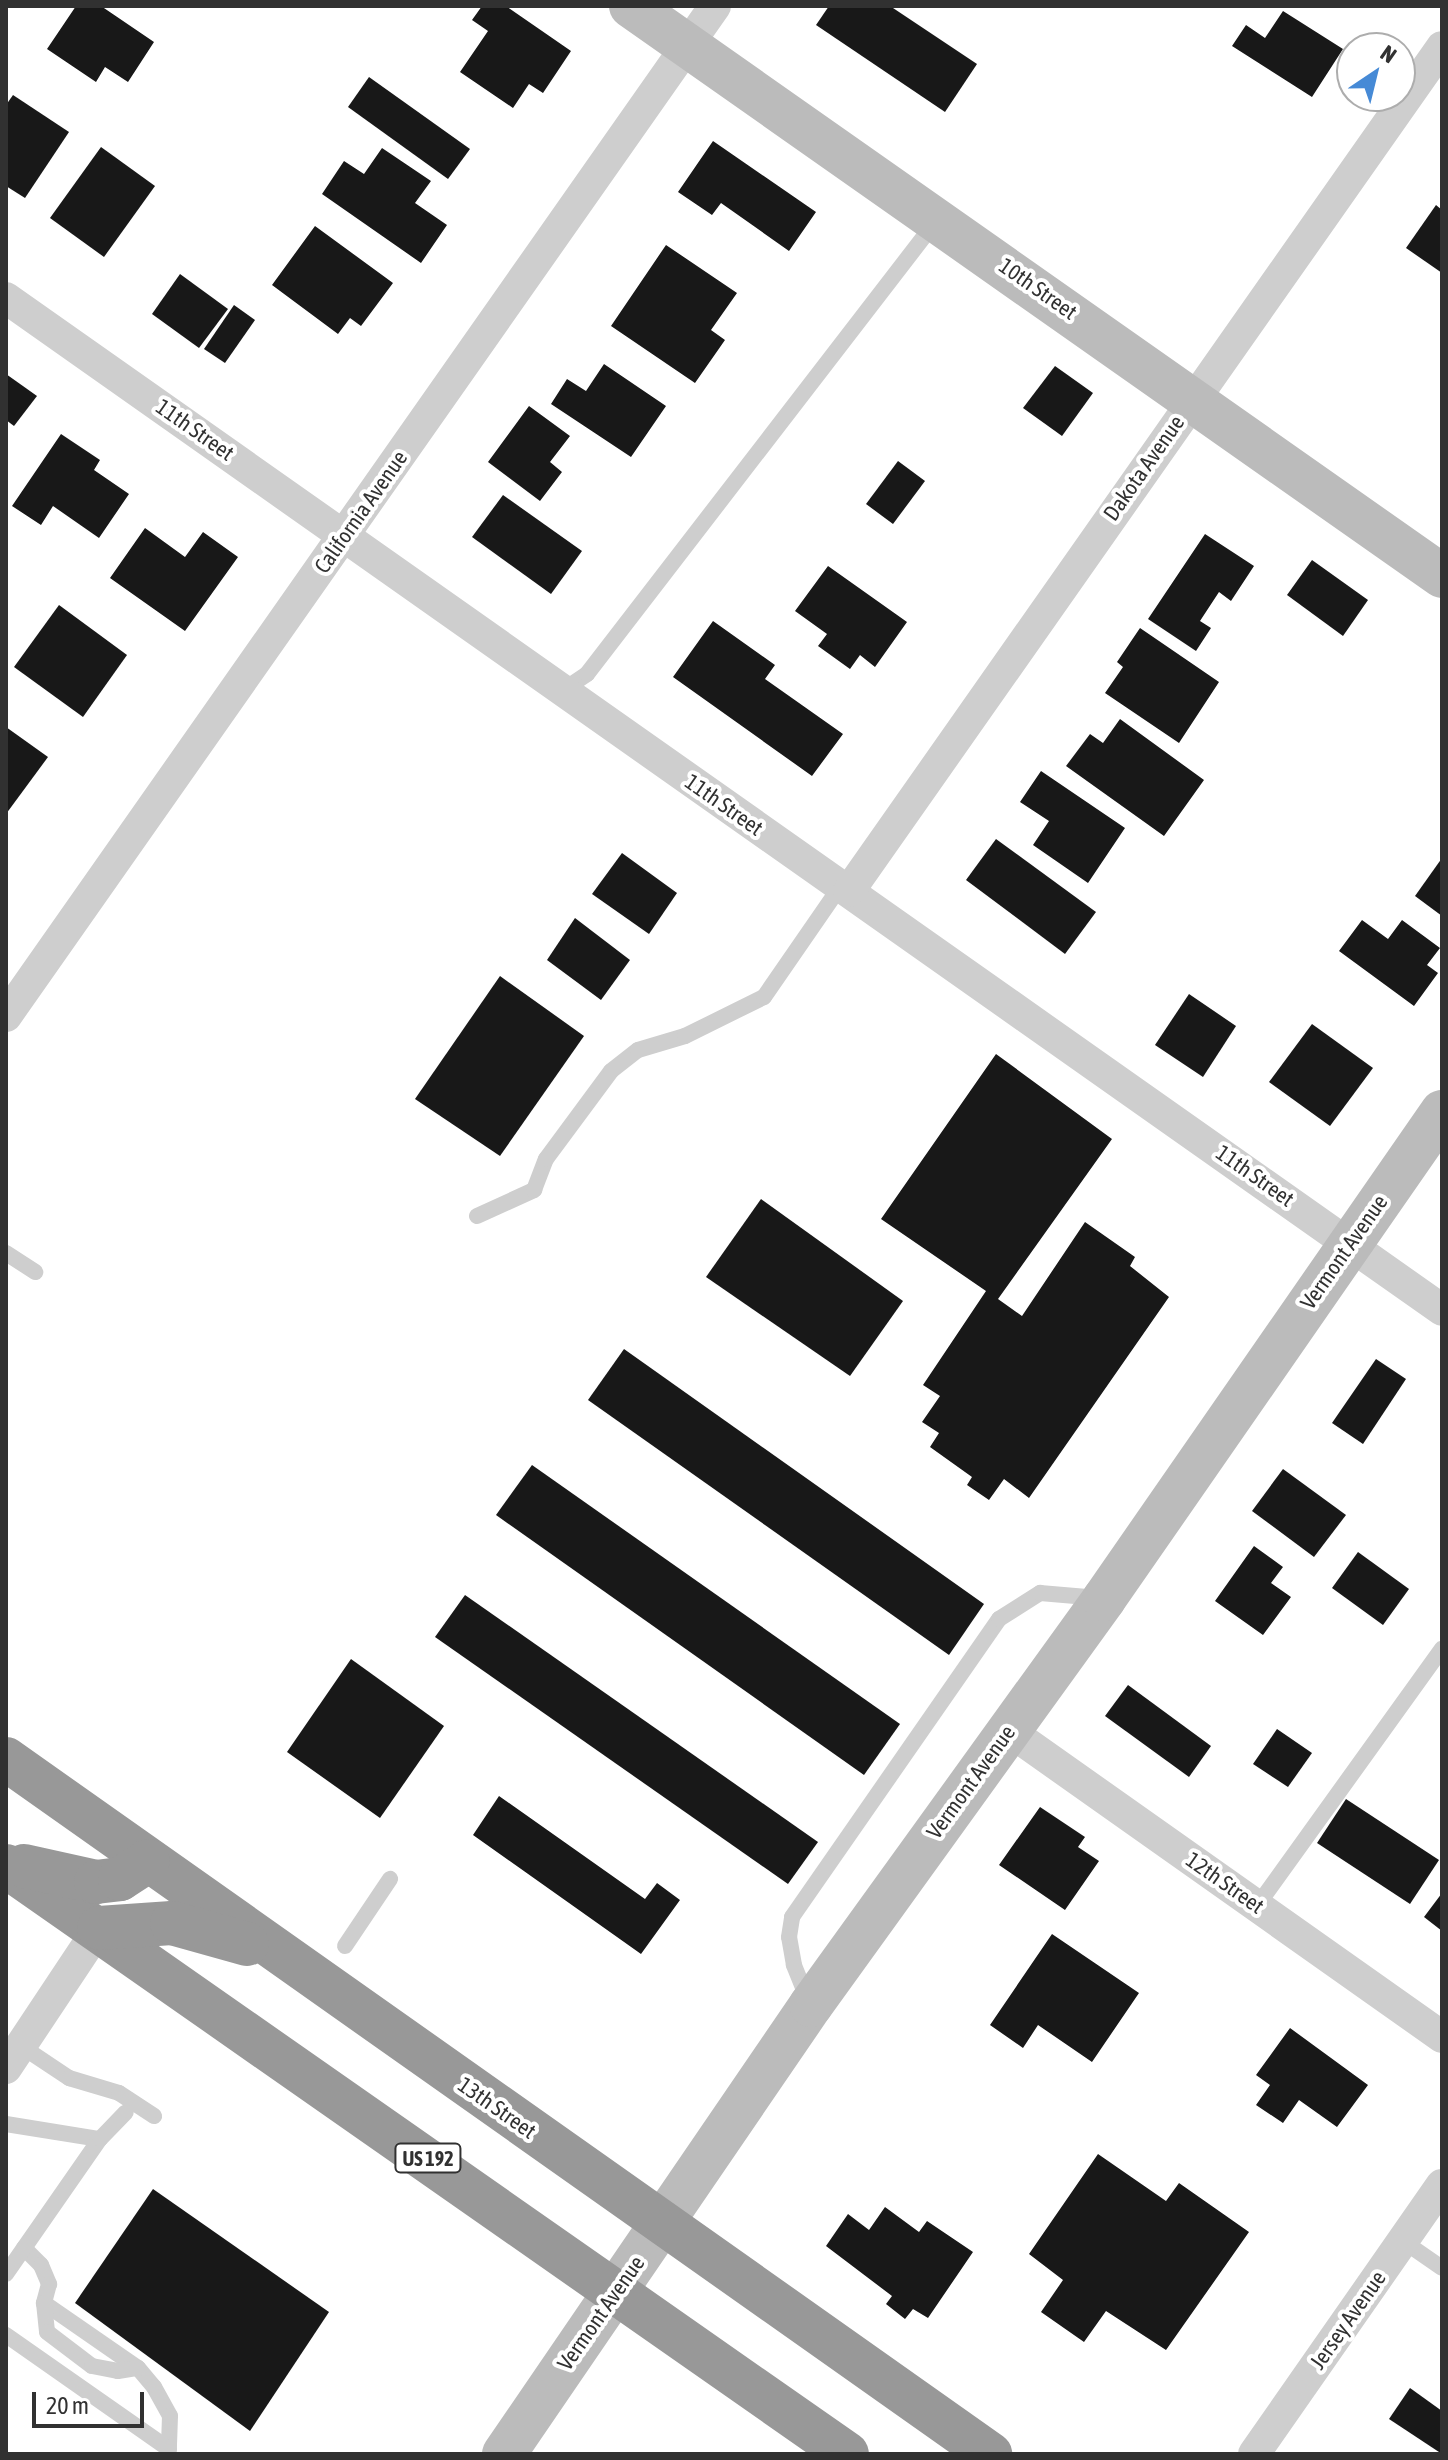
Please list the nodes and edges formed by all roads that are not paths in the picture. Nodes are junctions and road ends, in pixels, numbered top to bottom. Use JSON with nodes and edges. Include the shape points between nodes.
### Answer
{"nodes":[{"id":1,"x":631,"y":6,"type":"edge"},
{"id":2,"x":715,"y":6,"type":"edge"},
{"id":3,"x":687,"y":45,"type":"junction"},
{"id":4,"x":1442,"y":47,"type":"edge"},
{"id":5,"x":937,"y":219,"type":"junction"},
{"id":6,"x":6,"y":298,"type":"edge"},
{"id":7,"x":1193,"y":397,"type":"junction"},
{"id":8,"x":345,"y":536,"type":"junction"},
{"id":9,"x":1442,"y":576,"type":"edge"},
{"id":10,"x":562,"y":691,"type":"junction"},
{"id":11,"x":845,"y":889,"type":"junction"},
{"id":12,"x":6,"y":1016,"type":"edge"},
{"id":13,"x":1442,"y":1112,"type":"edge"},
{"id":14,"x":477,"y":1216,"type":"dead end"},
{"id":15,"x":1349,"y":1244,"type":"junction"},
{"id":16,"x":6,"y":1253,"type":"edge"},
{"id":17,"x":35,"y":1272,"type":"dead end"},
{"id":18,"x":1442,"y":1310,"type":"edge"},
{"id":19,"x":1104,"y":1599,"type":"junction"},
{"id":20,"x":1442,"y":1649,"type":"edge"},
{"id":21,"x":1008,"y":1730,"type":"junction"},
{"id":22,"x":6,"y":1759,"type":"edge"},
{"id":23,"x":148,"y":1861,"type":"junction"},
{"id":24,"x":6,"y":1864,"type":"edge"},
{"id":25,"x":390,"y":1879,"type":"dead end"},
{"id":26,"x":1257,"y":1906,"type":"junction"},
{"id":27,"x":99,"y":1928,"type":"junction"},
{"id":28,"x":345,"y":1946,"type":"dead end"},
{"id":29,"x":276,"y":1952,"type":"junction"},
{"id":30,"x":811,"y":2005,"type":"junction"},
{"id":31,"x":1442,"y":2037,"type":"edge"},
{"id":32,"x":14,"y":2057,"type":"edge"},
{"id":33,"x":126,"y":2112,"type":"dead end"},
{"id":34,"x":154,"y":2116,"type":"dead end"},
{"id":35,"x":6,"y":2124,"type":"edge"},
{"id":36,"x":100,"y":2139,"type":"junction"},
{"id":37,"x":1442,"y":2185,"type":"edge"},
{"id":38,"x":663,"y":2225,"type":"junction"},
{"id":39,"x":1403,"y":2241,"type":"junction"},
{"id":40,"x":24,"y":2248,"type":"junction"},
{"id":41,"x":1442,"y":2268,"type":"edge"},
{"id":42,"x":6,"y":2274,"type":"edge"},
{"id":43,"x":616,"y":2290,"type":"junction"},
{"id":44,"x":44,"y":2303,"type":"junction"},
{"id":45,"x":6,"y":2335,"type":"edge"},
{"id":46,"x":138,"y":2368,"type":"junction"},
{"id":47,"x":504,"y":2454,"type":"edge"},
{"id":48,"x":847,"y":2454,"type":"edge"},
{"id":49,"x":990,"y":2454,"type":"edge"},
{"id":50,"x":1254,"y":2454,"type":"edge"}],
"edges":[{"from":1,"to":3,"type":"street","name":"10th Street"},
{"from":2,"to":3,"type":"street","name":"California Avenue"},
{"from":3,"to":5,"type":"street","name":"10th Street"},
{"from":3,"to":8,"type":"street","name":"California Avenue"},
{"from":4,"to":7,"type":"street","name":"Dakota Avenue"},
{"from":5,"to":7,"type":"street","name":"10th Street"},
{"from":5,"to":10,"type":"lane","via":[[587,674]]},
{"from":6,"to":8,"type":"street","name":"11th Street"},
{"from":7,"to":9,"type":"street","name":"10th Street"},
{"from":7,"to":11,"type":"street","name":"Dakota Avenue"},
{"from":8,"to":10,"type":"street","name":"11th Street"},
{"from":8,"to":12,"type":"street","name":"California Avenue"},
{"from":10,"to":11,"type":"street","name":"11th Street"},
{"from":11,"to":14,"type":"lane","via":[[764,997],[685,1036],[638,1050],[611,1071],[546,1159],[534,1190]]},
{"from":11,"to":15,"type":"street","name":"11th Street"},
{"from":13,"to":15,"type":"street","name":"Vermont Avenue"},
{"from":15,"to":18,"type":"street","name":"11th Street"},
{"from":15,"to":19,"type":"street","name":"Vermont Avenue"},
{"from":16,"to":17,"type":"lane"},
{"from":19,"to":21,"type":"street","name":"Vermont Avenue"},
{"from":19,"to":30,"type":"lane","via":[[1040,1593],[999,1619],[792,1917],[794,1965]]},
{"from":20,"to":26,"type":"lane"},
{"from":21,"to":26,"type":"street","name":"12th Street"},
{"from":21,"to":30,"type":"street","name":"Vermont Avenue"},
{"from":22,"to":23,"type":"highway","name":"13th Street"},
{"from":23,"to":24,"type":"highway","via":[[120,1879],[96,1882]]},
{"from":23,"to":29,"type":"highway","name":"13th Street"},
{"from":24,"to":27,"type":"highway","number":"US 192"},
{"from":25,"to":28,"type":"lane"},
{"from":26,"to":31,"type":"street","name":"12th Street"},
{"from":27,"to":29,"type":"highway","via":[[172,1923]]},
{"from":27,"to":32,"type":"street"},
{"from":27,"to":43,"type":"highway","number":"US 192"},
{"from":29,"to":38,"type":"highway","name":"13th Street"},
{"from":30,"to":38,"type":"street","name":"Vermont Avenue"},
{"from":32,"to":34,"type":"lane","via":[[119,2093]]},
{"from":33,"to":36,"type":"lane"},
{"from":35,"to":36,"type":"lane"},
{"from":36,"to":40,"type":"lane"},
{"from":37,"to":39,"type":"street","name":"Jersey Avenue"},
{"from":38,"to":43,"type":"street","name":"Vermont Avenue"},
{"from":38,"to":49,"type":"highway","name":"13th Street"},
{"from":39,"to":41,"type":"lane"},
{"from":39,"to":50,"type":"street","name":"Jersey Avenue"},
{"from":40,"to":42,"type":"lane"},
{"from":40,"to":44,"type":"lane","via":[[41,2265],[49,2284]]},
{"from":43,"to":47,"type":"street","name":"Vermont Avenue"},
{"from":43,"to":48,"type":"highway","number":"US 192"},
{"from":44,"to":46,"type":"lane"},
{"from":44,"to":46,"type":"lane","via":[[47,2332],[92,2366]]},
{"from":45,"to":46,"type":"lane","via":[[169,2449],[170,2416]]}]}
